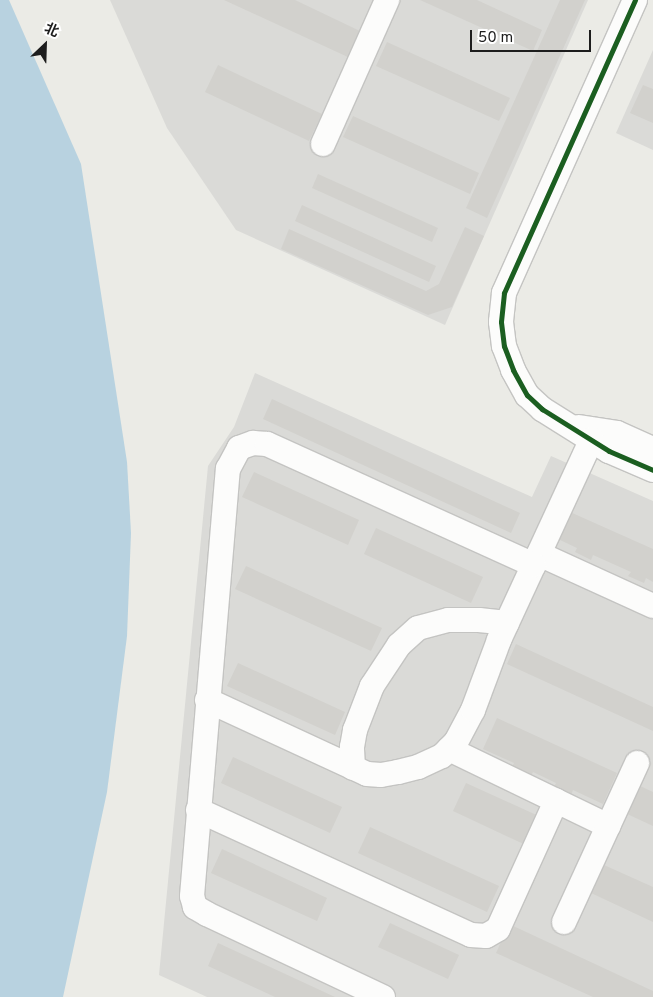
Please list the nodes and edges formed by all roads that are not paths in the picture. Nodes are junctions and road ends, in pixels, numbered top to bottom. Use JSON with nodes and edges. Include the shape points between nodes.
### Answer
{"nodes":[{"id":1,"x":387,"y":0,"type":"edge"},
{"id":2,"x":635,"y":0,"type":"edge"},
{"id":3,"x":323,"y":144,"type":"dead end"},
{"id":4,"x":572,"y":426,"type":"junction"},
{"id":5,"x":592,"y":439,"type":"junction"},
{"id":6,"x":653,"y":449,"type":"edge"},
{"id":7,"x":653,"y":470,"type":"edge"},
{"id":8,"x":537,"y":560,"type":"junction"},
{"id":9,"x":653,"y":606,"type":"edge"},
{"id":10,"x":507,"y":623,"type":"junction"},
{"id":11,"x":207,"y":700,"type":"junction"},
{"id":12,"x":449,"y":749,"type":"junction"},
{"id":13,"x":637,"y":763,"type":"dead end"},
{"id":14,"x":353,"y":768,"type":"junction"},
{"id":15,"x":556,"y":800,"type":"junction"},
{"id":16,"x":198,"y":810,"type":"junction"},
{"id":17,"x":608,"y":826,"type":"junction"},
{"id":18,"x":564,"y":922,"type":"dead end"},
{"id":19,"x":383,"y":997,"type":"edge"}],
"edges":[{"from":1,"to":3,"type":"street"},
{"from":2,"to":4,"type":"street","via":[[504,293],[501,322],[512,370],[542,410]]},
{"from":4,"to":5,"type":"street"},
{"from":4,"to":6,"type":"street","via":[[617,433]]},
{"from":5,"to":7,"type":"street","via":[[609,451]]},
{"from":5,"to":8,"type":"street"},
{"from":8,"to":9,"type":"street"},
{"from":8,"to":10,"type":"street"},
{"from":8,"to":11,"type":"street","via":[[267,444],[239,448],[228,469]]},
{"from":10,"to":12,"type":"street","via":[[473,710]]},
{"from":10,"to":14,"type":"street","via":[[448,620],[418,628],[399,645],[372,686],[355,730]]},
{"from":11,"to":14,"type":"street"},
{"from":11,"to":16,"type":"street"},
{"from":12,"to":14,"type":"street","via":[[442,756],[418,767],[398,772],[374,774]]},
{"from":12,"to":15,"type":"street"},
{"from":13,"to":17,"type":"street"},
{"from":15,"to":16,"type":"street","via":[[498,929],[486,936],[471,935]]},
{"from":15,"to":17,"type":"street"},
{"from":16,"to":19,"type":"street","via":[[192,896],[196,907]]},
{"from":17,"to":18,"type":"street"}]}
